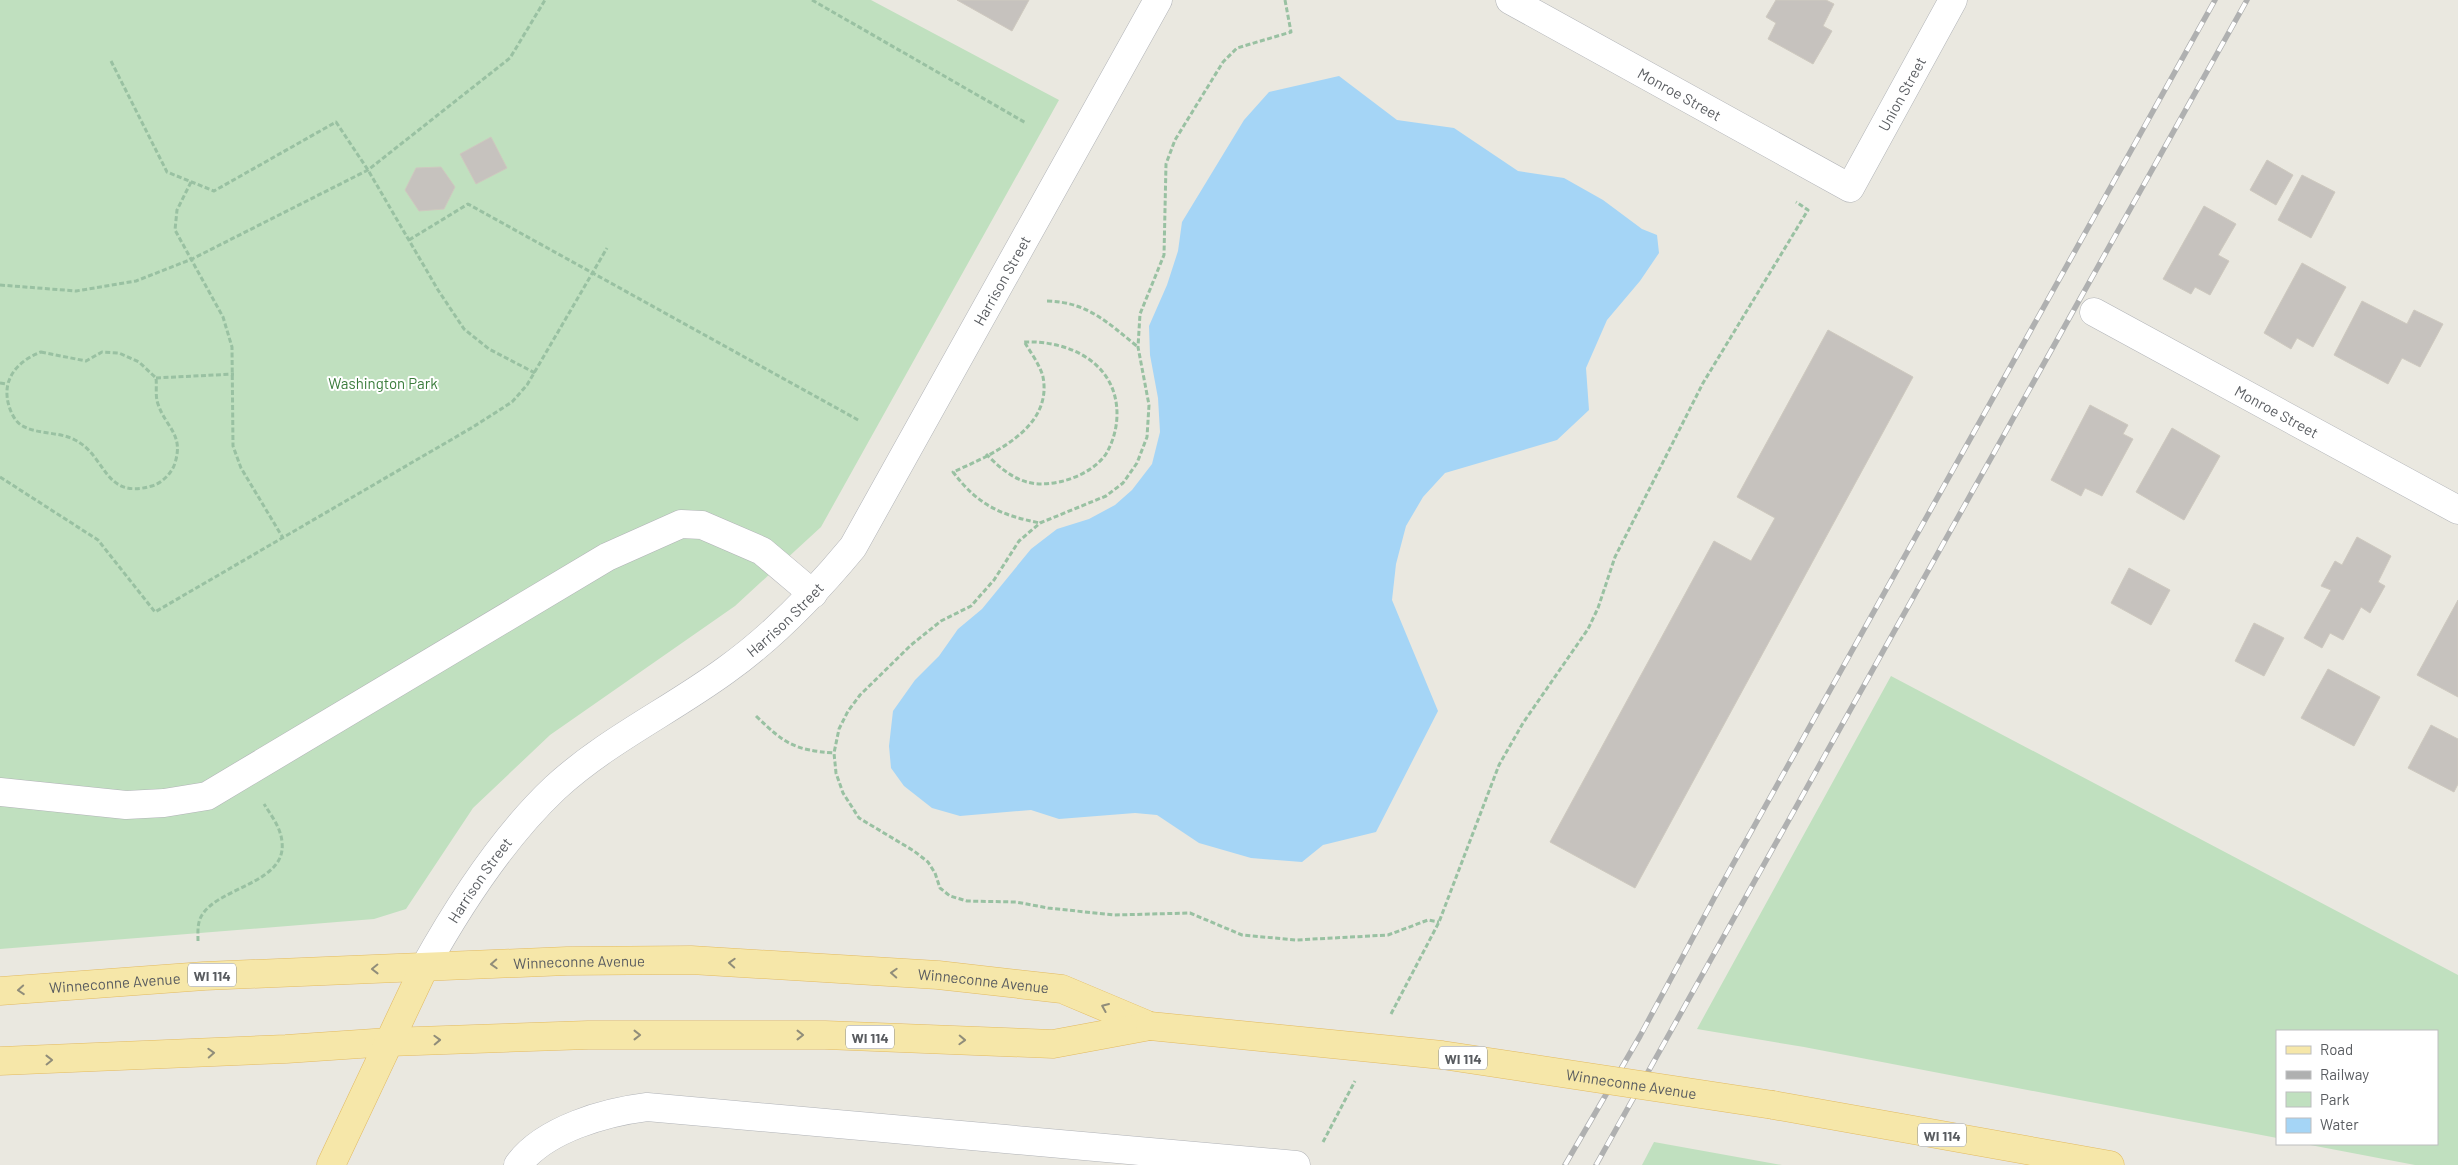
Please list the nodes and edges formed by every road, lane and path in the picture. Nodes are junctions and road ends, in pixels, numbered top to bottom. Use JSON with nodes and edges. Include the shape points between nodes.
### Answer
{"nodes":[{"id":1,"x":545,"y":0,"type":"edge"},
{"id":2,"x":812,"y":0,"type":"edge"},
{"id":3,"x":1158,"y":0,"type":"edge"},
{"id":4,"x":1285,"y":0,"type":"edge"},
{"id":5,"x":1510,"y":0,"type":"edge"},
{"id":6,"x":1953,"y":0,"type":"edge"},
{"id":7,"x":111,"y":61,"type":"dead end"},
{"id":8,"x":1026,"y":123,"type":"dead end"},
{"id":9,"x":368,"y":170,"type":"junction"},
{"id":10,"x":191,"y":182,"type":"junction"},
{"id":11,"x":1850,"y":188,"type":"joint"},
{"id":12,"x":1792,"y":199,"type":"dead end"},
{"id":13,"x":409,"y":240,"type":"junction"},
{"id":14,"x":606,"y":248,"type":"dead end"},
{"id":15,"x":192,"y":259,"type":"junction"},
{"id":16,"x":594,"y":273,"type":"junction"},
{"id":17,"x":0,"y":285,"type":"edge"},
{"id":18,"x":1047,"y":301,"type":"dead end"},
{"id":19,"x":2094,"y":312,"type":"dead end"},
{"id":20,"x":1138,"y":347,"type":"junction"},
{"id":21,"x":534,"y":373,"type":"junction"},
{"id":22,"x":234,"y":374,"type":"junction"},
{"id":23,"x":156,"y":378,"type":"junction"},
{"id":24,"x":0,"y":383,"type":"edge"},
{"id":25,"x":7,"y":384,"type":"junction"},
{"id":26,"x":860,"y":421,"type":"dead end"},
{"id":27,"x":986,"y":454,"type":"junction"},
{"id":28,"x":0,"y":477,"type":"edge"},
{"id":29,"x":2458,"y":510,"type":"edge"},
{"id":30,"x":1040,"y":523,"type":"junction"},
{"id":31,"x":283,"y":538,"type":"junction"},
{"id":32,"x":813,"y":594,"type":"junction"},
{"id":33,"x":756,"y":716,"type":"dead end"},
{"id":34,"x":834,"y":753,"type":"junction"},
{"id":35,"x":246,"y":773,"type":"junction"},
{"id":36,"x":0,"y":792,"type":"edge"},
{"id":37,"x":198,"y":941,"type":"dead end"},
{"id":38,"x":424,"y":968,"type":"junction"},
{"id":39,"x":0,"y":992,"type":"edge"},
{"id":40,"x":1150,"y":1026,"type":"junction"},
{"id":41,"x":389,"y":1042,"type":"junction"},
{"id":42,"x":0,"y":1061,"type":"edge"},
{"id":43,"x":331,"y":1165,"type":"edge"},
{"id":44,"x":518,"y":1165,"type":"edge"},
{"id":45,"x":1296,"y":1165,"type":"edge"},
{"id":46,"x":2110,"y":1165,"type":"edge"}],
"edges":[{"from":1,"to":9,"type":"path","via":[[510,58]]},
{"from":2,"to":8,"type":"path"},
{"from":3,"to":32,"type":"street","name":"Harrison Street","via":[[853,547]]},
{"from":4,"to":20,"type":"path","via":[[1291,32],[1237,48],[1223,62],[1176,140],[1166,164],[1164,255],[1140,314]]},
{"from":5,"to":11,"type":"street","name":"Monroe Street"},
{"from":6,"to":11,"type":"street","name":"Union Street"},
{"from":7,"to":10,"type":"path","via":[[167,172]]},
{"from":9,"to":10,"type":"path","via":[[336,122],[214,191]]},
{"from":9,"to":13,"type":"path"},
{"from":9,"to":15,"type":"path"},
{"from":10,"to":15,"type":"path","via":[[177,210],[175,230]]},
{"from":12,"to":34,"type":"path","via":[[1808,210],[1703,383],[1615,557],[1588,629],[1523,723],[1499,764],[1439,922],[1428,920],[1388,935],[1296,940],[1242,935],[1190,913],[1114,915],[1016,902],[967,901],[950,896],[940,888],[928,862],[859,818],[843,793]]},
{"from":13,"to":16,"type":"path","via":[[468,204]]},
{"from":13,"to":21,"type":"path","via":[[464,329],[488,349]]},
{"from":14,"to":16,"type":"path"},
{"from":15,"to":17,"type":"path","via":[[136,281],[76,290]]},
{"from":15,"to":22,"type":"path","via":[[223,317],[232,347]]},
{"from":16,"to":21,"type":"path"},
{"from":16,"to":26,"type":"path"},
{"from":18,"to":20,"type":"path","via":[[1091,311]]},
{"from":19,"to":29,"type":"street","name":"Monroe Street"},
{"from":20,"to":30,"type":"path","via":[[1149,406],[1147,437],[1137,463],[1123,483],[1106,496]]},
{"from":21,"to":31,"type":"path","via":[[512,402],[473,428]]},
{"from":22,"to":23,"type":"path"},
{"from":22,"to":31,"type":"path","via":[[233,446],[241,468]]},
{"from":23,"to":25,"type":"path","via":[[139,362],[119,353],[102,352],[86,361],[41,352],[26,357],[14,369]]},
{"from":23,"to":25,"type":"path","via":[[158,404],[176,436],[178,450],[166,478],[155,486],[142,489],[115,483],[104,474],[89,450],[76,440],[62,434],[30,430],[19,424],[8,405]]},
{"from":24,"to":25,"type":"path"},
{"from":27,"to":27,"type":"path","via":[[1014,441],[1029,427],[1038,412],[1043,396],[1042,376],[1024,342],[1044,341],[1075,350],[1096,363],[1108,378],[1117,403],[1117,422],[1106,454],[1085,471],[1051,484],[1026,482],[997,465]]},
{"from":27,"to":30,"type":"path","via":[[953,472],[964,486],[991,508],[1011,517]]},
{"from":28,"to":31,"type":"path","via":[[98,540],[155,612]]},
{"from":30,"to":34,"type":"path","via":[[1019,541],[994,580],[971,606],[941,621],[918,639],[860,695],[839,729]]},
{"from":32,"to":35,"type":"street","via":[[762,551],[702,525],[681,524],[607,557]]},
{"from":32,"to":38,"type":"street","name":"Harrison Street","via":[[776,630],[726,670],[590,758],[555,788],[523,822],[460,906]]},
{"from":33,"to":34,"type":"path","via":[[788,743],[807,751]]},
{"from":35,"to":36,"type":"street","via":[[207,796],[164,803],[126,805]]},
{"from":35,"to":37,"type":"path","via":[[277,826],[282,853],[268,872],[202,914],[198,923]]},
{"from":38,"to":39,"type":"main road","name":"Winneconne Avenue","number":"WI 114","one_way":true,"via":[[204,976]]},
{"from":40,"to":38,"type":"main road","name":"Winneconne Avenue","number":"WI 114","one_way":true,"via":[[1062,989],[938,976],[691,960],[567,961]]},
{"from":38,"to":41,"type":"main road","name":"Harrison Street"},
{"from":41,"to":40,"type":"main road","name":"Winneconne Avenue","number":"WI 114","one_way":true,"via":[[588,1035],[825,1035],[1053,1044]]},
{"from":40,"to":46,"type":"main road","name":"Winneconne Avenue","number":"WI 114","bridge":true,"via":[[1442,1056],[1774,1105]]},
{"from":42,"to":41,"type":"main road","name":"Winneconne Avenue","number":"WI 114","one_way":true,"via":[[277,1050]]},
{"from":41,"to":43,"type":"main road","name":"Harrison Street"},
{"from":44,"to":45,"type":"street","via":[[546,1141],[586,1121],[617,1111],[647,1107]]}]}
